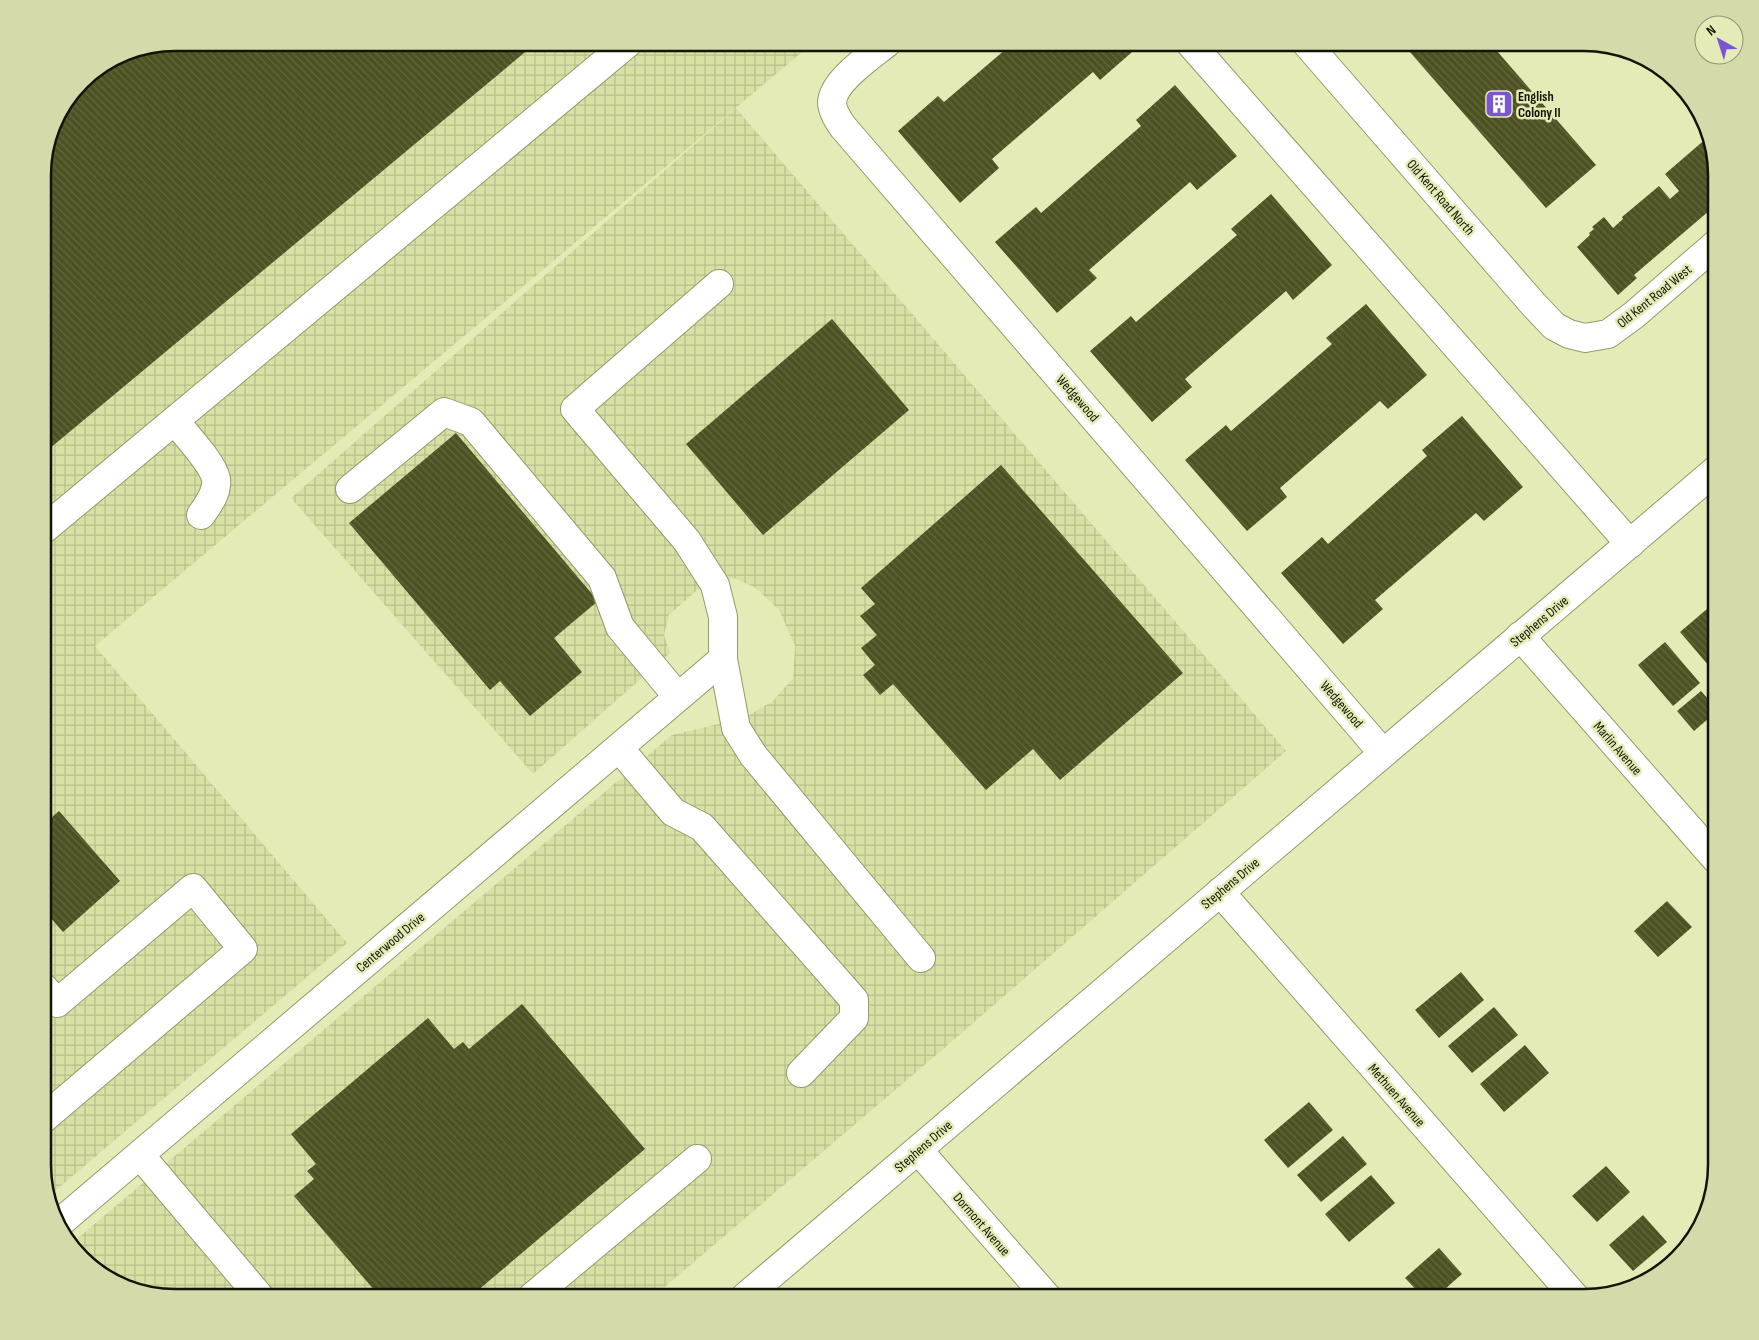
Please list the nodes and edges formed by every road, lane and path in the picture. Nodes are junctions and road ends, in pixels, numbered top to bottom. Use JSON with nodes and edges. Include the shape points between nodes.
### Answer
{"nodes":[{"id":1,"x":617,"y":51,"type":"edge"},
{"id":2,"x":876,"y":51,"type":"edge"},
{"id":3,"x":1198,"y":51,"type":"edge"},
{"id":4,"x":1314,"y":51,"type":"edge"},
{"id":5,"x":1708,"y":251,"type":"edge"},
{"id":6,"x":719,"y":284,"type":"dead end"},
{"id":7,"x":1585,"y":338,"type":"joint"},
{"id":8,"x":175,"y":421,"type":"junction"},
{"id":9,"x":1708,"y":477,"type":"edge"},
{"id":10,"x":350,"y":489,"type":"dead end"},
{"id":11,"x":201,"y":515,"type":"dead end"},
{"id":12,"x":52,"y":523,"type":"edge"},
{"id":13,"x":1630,"y":544,"type":"junction"},
{"id":14,"x":1520,"y":636,"type":"junction"},
{"id":15,"x":723,"y":659,"type":"junction"},
{"id":16,"x":678,"y":697,"type":"junction"},
{"id":17,"x":619,"y":748,"type":"junction"},
{"id":18,"x":1383,"y":753,"type":"junction"},
{"id":19,"x":1708,"y":850,"type":"edge"},
{"id":20,"x":1220,"y":892,"type":"junction"},
{"id":21,"x":921,"y":958,"type":"dead end"},
{"id":22,"x":52,"y":997,"type":"edge"},
{"id":23,"x":801,"y":1073,"type":"dead end"},
{"id":24,"x":52,"y":1104,"type":"edge"},
{"id":25,"x":918,"y":1150,"type":"junction"},
{"id":26,"x":140,"y":1155,"type":"junction"},
{"id":27,"x":697,"y":1159,"type":"dead end"},
{"id":28,"x":64,"y":1219,"type":"edge"},
{"id":29,"x":252,"y":1289,"type":"edge"},
{"id":30,"x":543,"y":1289,"type":"edge"},
{"id":31,"x":756,"y":1289,"type":"edge"},
{"id":32,"x":1039,"y":1289,"type":"edge"},
{"id":33,"x":1568,"y":1289,"type":"edge"}],
"edges":[{"from":1,"to":8,"type":"street"},
{"from":2,"to":18,"type":"street","name":"Wedgewood","via":[[835,90],[832,104],[843,127]]},
{"from":3,"to":13,"type":"street"},
{"from":4,"to":7,"type":"street","name":"Old Kent Road North","via":[[1554,326]]},
{"from":5,"to":7,"type":"street","name":"Old Kent Road West","via":[[1608,334]]},
{"from":6,"to":15,"type":"street","via":[[575,409],[688,541],[715,585],[723,616]]},
{"from":8,"to":11,"type":"street","via":[[206,458],[216,479],[213,498]]},
{"from":8,"to":12,"type":"street"},
{"from":9,"to":13,"type":"street","name":"Stephens Drive"},
{"from":10,"to":16,"type":"street","via":[[444,412],[472,422],[602,578],[620,626]]},
{"from":13,"to":14,"type":"street","name":"Stephens Drive"},
{"from":14,"to":18,"type":"street","name":"Stephens Drive"},
{"from":14,"to":19,"type":"street","name":"Marlin Avenue"},
{"from":15,"to":16,"type":"street","name":"Centerwood Drive"},
{"from":15,"to":21,"type":"street","via":[[736,728],[754,755]]},
{"from":16,"to":17,"type":"street","name":"Centerwood Drive"},
{"from":17,"to":23,"type":"street","via":[[673,812],[702,827],[854,1000],[854,1018]]},
{"from":17,"to":26,"type":"street","name":"Centerwood Drive"},
{"from":18,"to":20,"type":"street","name":"Stephens Drive"},
{"from":20,"to":25,"type":"street","name":"Stephens Drive"},
{"from":20,"to":33,"type":"street","name":"Methuen Avenue"},
{"from":22,"to":24,"type":"street","via":[[57,1003],[193,888],[243,949]]},
{"from":25,"to":31,"type":"street","name":"Stephens Drive"},
{"from":25,"to":32,"type":"street","name":"Dormont Avenue"},
{"from":26,"to":28,"type":"street","name":"Centerwood Drive"},
{"from":26,"to":29,"type":"street"},
{"from":27,"to":30,"type":"street"}]}
